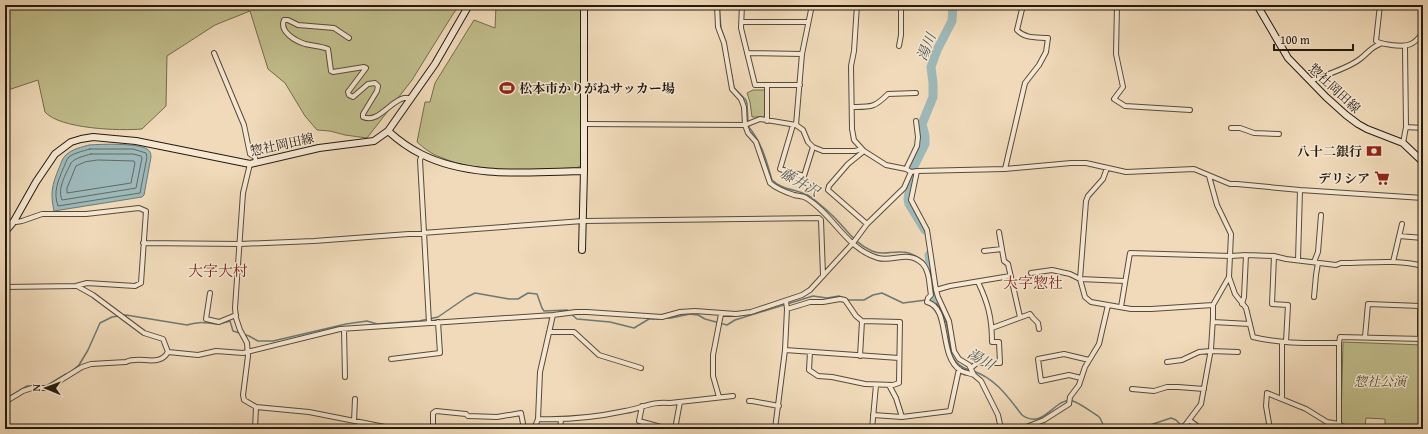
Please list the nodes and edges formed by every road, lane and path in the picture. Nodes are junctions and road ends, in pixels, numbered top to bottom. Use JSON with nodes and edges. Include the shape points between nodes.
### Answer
{"nodes":[{"id":1,"x":469,"y":5,"type":"edge"},
{"id":2,"x":584,"y":5,"type":"edge"},
{"id":3,"x":717,"y":5,"type":"edge"},
{"id":4,"x":742,"y":5,"type":"edge"},
{"id":5,"x":812,"y":5,"type":"edge"},
{"id":6,"x":857,"y":5,"type":"edge"},
{"id":7,"x":901,"y":5,"type":"edge"},
{"id":8,"x":1014,"y":5,"type":"edge"},
{"id":9,"x":1117,"y":5,"type":"edge"},
{"id":10,"x":1257,"y":5,"type":"edge"},
{"id":11,"x":1380,"y":5,"type":"edge"},
{"id":12,"x":1022,"y":6,"type":"edge"},
{"id":13,"x":742,"y":22,"type":"junction"},
{"id":14,"x":808,"y":22,"type":"junction"},
{"id":15,"x":1423,"y":32,"type":"edge"},
{"id":16,"x":349,"y":38,"type":"dead end"},
{"id":17,"x":1380,"y":44,"type":"junction"},
{"id":18,"x":899,"y":46,"type":"dead end"},
{"id":19,"x":1405,"y":47,"type":"junction"},
{"id":20,"x":214,"y":53,"type":"dead end"},
{"id":21,"x":747,"y":53,"type":"junction"},
{"id":22,"x":802,"y":54,"type":"junction"},
{"id":23,"x":1310,"y":81,"type":"junction"},
{"id":24,"x":767,"y":85,"type":"junction"},
{"id":25,"x":800,"y":86,"type":"junction"},
{"id":26,"x":916,"y":93,"type":"dead end"},
{"id":27,"x":410,"y":98,"type":"junction"},
{"id":28,"x":852,"y":107,"type":"junction"},
{"id":29,"x":1190,"y":110,"type":"dead end"},
{"id":30,"x":767,"y":121,"type":"junction"},
{"id":31,"x":916,"y":121,"type":"dead end"},
{"id":32,"x":747,"y":123,"type":"junction"},
{"id":33,"x":584,"y":124,"type":"junction"},
{"id":34,"x":795,"y":125,"type":"junction"},
{"id":35,"x":1406,"y":127,"type":"junction"},
{"id":36,"x":1231,"y":128,"type":"dead end"},
{"id":37,"x":1423,"y":128,"type":"edge"},
{"id":38,"x":388,"y":131,"type":"junction"},
{"id":39,"x":1279,"y":134,"type":"dead end"},
{"id":40,"x":1403,"y":143,"type":"junction"},
{"id":41,"x":813,"y":147,"type":"junction"},
{"id":42,"x":863,"y":150,"type":"junction"},
{"id":43,"x":422,"y":155,"type":"junction"},
{"id":44,"x":1423,"y":162,"type":"edge"},
{"id":45,"x":253,"y":163,"type":"junction"},
{"id":46,"x":1107,"y":168,"type":"junction"},
{"id":47,"x":906,"y":169,"type":"junction"},
{"id":48,"x":1005,"y":169,"type":"junction"},
{"id":49,"x":584,"y":171,"type":"junction"},
{"id":50,"x":917,"y":171,"type":"junction"},
{"id":51,"x":911,"y":172,"type":"junction"},
{"id":52,"x":1209,"y":176,"type":"junction"},
{"id":53,"x":1300,"y":190,"type":"junction"},
{"id":54,"x":1423,"y":198,"type":"edge"},
{"id":55,"x":1321,"y":215,"type":"dead end"},
{"id":56,"x":14,"y":221,"type":"junction"},
{"id":57,"x":583,"y":221,"type":"junction"},
{"id":58,"x":867,"y":224,"type":"junction"},
{"id":59,"x":1402,"y":224,"type":"dead end"},
{"id":60,"x":5,"y":232,"type":"edge"},
{"id":61,"x":423,"y":232,"type":"junction"},
{"id":62,"x":998,"y":232,"type":"dead end"},
{"id":63,"x":1399,"y":236,"type":"junction"},
{"id":64,"x":1423,"y":238,"type":"edge"},
{"id":65,"x":143,"y":243,"type":"junction"},
{"id":66,"x":852,"y":243,"type":"junction"},
{"id":67,"x":240,"y":244,"type":"junction"},
{"id":68,"x":1002,"y":249,"type":"junction"},
{"id":69,"x":582,"y":250,"type":"dead end"},
{"id":70,"x":984,"y":251,"type":"dead end"},
{"id":71,"x":1246,"y":255,"type":"junction"},
{"id":72,"x":1231,"y":256,"type":"junction"},
{"id":73,"x":1274,"y":256,"type":"junction"},
{"id":74,"x":1298,"y":260,"type":"junction"},
{"id":75,"x":1316,"y":262,"type":"junction"},
{"id":76,"x":1393,"y":262,"type":"junction"},
{"id":77,"x":1423,"y":266,"type":"edge"},
{"id":78,"x":1031,"y":273,"type":"dead end"},
{"id":79,"x":823,"y":275,"type":"junction"},
{"id":80,"x":1010,"y":276,"type":"junction"},
{"id":81,"x":1229,"y":277,"type":"junction"},
{"id":82,"x":1080,"y":279,"type":"junction"},
{"id":83,"x":1125,"y":281,"type":"junction"},
{"id":84,"x":978,"y":282,"type":"junction"},
{"id":85,"x":76,"y":286,"type":"junction"},
{"id":86,"x":5,"y":287,"type":"edge"},
{"id":87,"x":936,"y":290,"type":"junction"},
{"id":88,"x":210,"y":293,"type":"dead end"},
{"id":89,"x":1314,"y":297,"type":"dead end"},
{"id":90,"x":786,"y":301,"type":"junction"},
{"id":91,"x":1242,"y":304,"type":"junction"},
{"id":92,"x":1108,"y":305,"type":"junction"},
{"id":93,"x":1213,"y":305,"type":"junction"},
{"id":94,"x":1121,"y":307,"type":"junction"},
{"id":95,"x":787,"y":309,"type":"junction"},
{"id":96,"x":721,"y":314,"type":"junction"},
{"id":97,"x":236,"y":315,"type":"junction"},
{"id":98,"x":553,"y":315,"type":"junction"},
{"id":99,"x":1020,"y":317,"type":"junction"},
{"id":100,"x":862,"y":321,"type":"junction"},
{"id":101,"x":438,"y":322,"type":"junction"},
{"id":102,"x":1213,"y":322,"type":"junction"},
{"id":103,"x":429,"y":323,"type":"junction"},
{"id":104,"x":1250,"y":324,"type":"junction"},
{"id":105,"x":992,"y":328,"type":"junction"},
{"id":106,"x":344,"y":329,"type":"junction"},
{"id":107,"x":1040,"y":330,"type":"dead end"},
{"id":108,"x":549,"y":332,"type":"junction"},
{"id":109,"x":1365,"y":337,"type":"junction"},
{"id":110,"x":1421,"y":339,"type":"edge"},
{"id":111,"x":1284,"y":342,"type":"junction"},
{"id":112,"x":1339,"y":343,"type":"junction"},
{"id":113,"x":785,"y":350,"type":"junction"},
{"id":114,"x":1211,"y":351,"type":"junction"},
{"id":115,"x":168,"y":352,"type":"junction"},
{"id":116,"x":248,"y":352,"type":"junction"},
{"id":117,"x":810,"y":352,"type":"junction"},
{"id":118,"x":1238,"y":352,"type":"dead end"},
{"id":119,"x":860,"y":356,"type":"junction"},
{"id":120,"x":900,"y":358,"type":"junction"},
{"id":121,"x":391,"y":359,"type":"dead end"},
{"id":122,"x":1089,"y":360,"type":"junction"},
{"id":123,"x":1167,"y":362,"type":"dead end"},
{"id":124,"x":641,"y":368,"type":"dead end"},
{"id":125,"x":971,"y":368,"type":"junction"},
{"id":126,"x":959,"y":369,"type":"junction"},
{"id":127,"x":974,"y":375,"type":"junction"},
{"id":128,"x":345,"y":377,"type":"dead end"},
{"id":129,"x":1081,"y":378,"type":"junction"},
{"id":130,"x":876,"y":385,"type":"junction"},
{"id":131,"x":889,"y":385,"type":"junction"},
{"id":132,"x":1204,"y":389,"type":"junction"},
{"id":133,"x":1132,"y":390,"type":"dead end"},
{"id":134,"x":733,"y":396,"type":"dead end"},
{"id":135,"x":719,"y":398,"type":"junction"},
{"id":136,"x":355,"y":399,"type":"dead end"},
{"id":137,"x":1282,"y":399,"type":"junction"},
{"id":138,"x":749,"y":401,"type":"dead end"},
{"id":139,"x":5,"y":402,"type":"edge"},
{"id":140,"x":680,"y":402,"type":"junction"},
{"id":141,"x":642,"y":406,"type":"junction"},
{"id":142,"x":779,"y":406,"type":"junction"},
{"id":143,"x":256,"y":407,"type":"junction"},
{"id":144,"x":873,"y":415,"type":"junction"},
{"id":145,"x":902,"y":417,"type":"junction"},
{"id":146,"x":538,"y":419,"type":"junction"},
{"id":147,"x":561,"y":420,"type":"junction"},
{"id":148,"x":1189,"y":420,"type":"junction"},
{"id":149,"x":354,"y":421,"type":"junction"},
{"id":150,"x":1339,"y":424,"type":"junction"},
{"id":151,"x":255,"y":429,"type":"edge"},
{"id":152,"x":401,"y":429,"type":"edge"},
{"id":153,"x":433,"y":429,"type":"edge"},
{"id":154,"x":524,"y":429,"type":"edge"},
{"id":155,"x":534,"y":429,"type":"edge"},
{"id":156,"x":560,"y":429,"type":"edge"},
{"id":157,"x":668,"y":429,"type":"edge"},
{"id":158,"x":674,"y":429,"type":"edge"},
{"id":159,"x":775,"y":429,"type":"edge"},
{"id":160,"x":872,"y":429,"type":"edge"},
{"id":161,"x":1001,"y":429,"type":"edge"},
{"id":162,"x":1021,"y":429,"type":"edge"},
{"id":163,"x":1180,"y":429,"type":"edge"},
{"id":164,"x":1201,"y":429,"type":"edge"},
{"id":165,"x":1270,"y":429,"type":"edge"},
{"id":166,"x":1352,"y":429,"type":"edge"}],
"edges":[{"from":1,"to":27,"type":"main road","name":"惣社岡田線","via":[[444,50]]},
{"from":2,"to":33,"type":"main road"},
{"from":3,"to":32,"type":"street","via":[[718,27],[724,43],[732,88],[741,99]]},
{"from":4,"to":13,"type":"street"},
{"from":5,"to":14,"type":"street"},
{"from":6,"to":28,"type":"street","via":[[851,66]]},
{"from":7,"to":18,"type":"street"},
{"from":8,"to":12,"type":"street"},
{"from":9,"to":29,"type":"street","via":[[1115,43],[1123,87],[1114,99],[1125,106]]},
{"from":10,"to":23,"type":"main road","name":"惣社岡田線","via":[[1288,58]]},
{"from":11,"to":17,"type":"street","via":[[1376,41]]},
{"from":12,"to":48,"type":"street","via":[[1017,30],[1020,34],[1048,38],[1046,52],[1025,83]]},
{"from":13,"to":14,"type":"street"},
{"from":13,"to":21,"type":"street"},
{"from":14,"to":22,"type":"street"},
{"from":15,"to":19,"type":"street","via":[[1418,40]]},
{"from":16,"to":27,"type":"street","via":[[334,28],[298,25],[288,20],[284,20],[283,23],[284,29],[291,37],[305,44],[328,49],[331,71],[366,68],[348,92],[353,96],[368,84],[375,83],[378,86],[363,117],[375,117],[403,98]]},
{"from":17,"to":19,"type":"street"},
{"from":17,"to":23,"type":"street","via":[[1372,47],[1355,62]]},
{"from":19,"to":35,"type":"street"},
{"from":20,"to":45,"type":"street","via":[[244,125],[250,154],[255,157]]},
{"from":21,"to":22,"type":"street"},
{"from":21,"to":24,"type":"street","via":[[755,85]]},
{"from":22,"to":25,"type":"street"},
{"from":23,"to":40,"type":"main road","name":"惣社岡田線","via":[[1358,124]]},
{"from":24,"to":25,"type":"street"},
{"from":24,"to":30,"type":"street"},
{"from":25,"to":34,"type":"street"},
{"from":26,"to":28,"type":"street","via":[[888,94],[872,107]]},
{"from":27,"to":38,"type":"main road","name":"惣社岡田線"},
{"from":28,"to":42,"type":"street","via":[[854,140]]},
{"from":30,"to":32,"type":"street","via":[[760,119]]},
{"from":30,"to":34,"type":"street"},
{"from":31,"to":47,"type":"street","via":[[917,146]]},
{"from":32,"to":33,"type":"street"},
{"from":32,"to":66,"type":"street","via":[[748,133],[756,142],[770,183],[774,187],[805,198],[831,219]]},
{"from":33,"to":49,"type":"main road"},
{"from":34,"to":41,"type":"street","via":[[803,130]]},
{"from":34,"to":41,"type":"street","via":[[780,169],[804,176]]},
{"from":35,"to":37,"type":"street"},
{"from":35,"to":40,"type":"street"},
{"from":36,"to":39,"type":"street","via":[[1254,133]]},
{"from":38,"to":43,"type":"main road"},
{"from":38,"to":45,"type":"main road","name":"惣社岡田線","via":[[370,142],[319,148]]},
{"from":40,"to":44,"type":"main road","name":"惣社岡田線"},
{"from":41,"to":42,"type":"street","via":[[834,152]]},
{"from":42,"to":47,"type":"street","via":[[886,165]]},
{"from":42,"to":58,"type":"street","via":[[848,164],[828,190]]},
{"from":43,"to":49,"type":"main road","via":[[459,167],[496,172]]},
{"from":43,"to":61,"type":"street","via":[[420,160]]},
{"from":45,"to":56,"type":"main road","name":"惣社岡田線","via":[[136,141],[93,137],[81,139],[71,142],[55,154]]},
{"from":45,"to":67,"type":"street","via":[[243,193]]},
{"from":46,"to":48,"type":"street","via":[[1071,163]]},
{"from":46,"to":52,"type":"street","via":[[1126,172],[1194,169]]},
{"from":46,"to":82,"type":"street","via":[[1103,179],[1086,201]]},
{"from":47,"to":51,"type":"street"},
{"from":48,"to":50,"type":"street"},
{"from":49,"to":57,"type":"main road"},
{"from":50,"to":51,"type":"street"},
{"from":50,"to":87,"type":"street","via":[[911,200],[927,230]]},
{"from":51,"to":58,"type":"street","via":[[904,188]]},
{"from":52,"to":53,"type":"street","via":[[1230,184]]},
{"from":52,"to":72,"type":"street","via":[[1215,200],[1231,234]]},
{"from":53,"to":54,"type":"street"},
{"from":53,"to":74,"type":"street"},
{"from":55,"to":75,"type":"street"},
{"from":56,"to":60,"type":"main road","name":"惣社岡田線"},
{"from":56,"to":65,"type":"street","via":[[42,214],[86,214],[139,208],[146,211]]},
{"from":57,"to":61,"type":"street"},
{"from":57,"to":69,"type":"main road"},
{"from":57,"to":79,"type":"street","via":[[819,218],[822,220]]},
{"from":58,"to":66,"type":"street"},
{"from":59,"to":63,"type":"street"},
{"from":61,"to":67,"type":"street"},
{"from":61,"to":103,"type":"street"},
{"from":62,"to":68,"type":"street"},
{"from":63,"to":64,"type":"street"},
{"from":63,"to":76,"type":"street"},
{"from":65,"to":67,"type":"street"},
{"from":65,"to":85,"type":"street","via":[[141,283],[135,286],[87,283]]},
{"from":66,"to":79,"type":"street"},
{"from":66,"to":126,"type":"street","via":[[879,258],[909,257],[922,263],[927,270],[931,295],[927,302],[934,306],[940,316],[949,357]]},
{"from":67,"to":97,"type":"street"},
{"from":68,"to":70,"type":"street"},
{"from":68,"to":80,"type":"street"},
{"from":71,"to":72,"type":"street"},
{"from":71,"to":73,"type":"street"},
{"from":71,"to":91,"type":"street"},
{"from":72,"to":81,"type":"street"},
{"from":72,"to":83,"type":"street","via":[[1130,253]]},
{"from":73,"to":74,"type":"street"},
{"from":73,"to":111,"type":"street","via":[[1272,304],[1288,305]]},
{"from":74,"to":75,"type":"street"},
{"from":75,"to":76,"type":"street","via":[[1336,265]]},
{"from":75,"to":89,"type":"street"},
{"from":76,"to":77,"type":"street"},
{"from":78,"to":82,"type":"street","via":[[1052,270]]},
{"from":79,"to":90,"type":"street","via":[[810,290]]},
{"from":80,"to":84,"type":"street"},
{"from":80,"to":99,"type":"street"},
{"from":81,"to":91,"type":"street"},
{"from":81,"to":93,"type":"street"},
{"from":82,"to":83,"type":"street"},
{"from":82,"to":92,"type":"street","via":[[1085,298],[1091,302]]},
{"from":83,"to":94,"type":"street"},
{"from":84,"to":87,"type":"street"},
{"from":84,"to":105,"type":"street","via":[[988,303]]},
{"from":85,"to":86,"type":"street"},
{"from":85,"to":115,"type":"street","via":[[93,295],[144,333],[162,340]]},
{"from":87,"to":125,"type":"street","via":[[949,321],[954,351],[959,359]]},
{"from":88,"to":97,"type":"street","via":[[206,319],[219,322]]},
{"from":90,"to":95,"type":"street"},
{"from":90,"to":96,"type":"street","via":[[751,312]]},
{"from":91,"to":104,"type":"street","via":[[1246,308]]},
{"from":92,"to":94,"type":"street"},
{"from":92,"to":122,"type":"street","via":[[1099,344]]},
{"from":93,"to":94,"type":"street","via":[[1151,309]]},
{"from":93,"to":102,"type":"street"},
{"from":95,"to":100,"type":"street","via":[[810,302],[840,299],[845,300]]},
{"from":95,"to":113,"type":"street"},
{"from":96,"to":98,"type":"street","via":[[696,311],[662,317],[576,312]]},
{"from":96,"to":135,"type":"street","via":[[713,355],[713,376]]},
{"from":97,"to":116,"type":"street"},
{"from":98,"to":101,"type":"street"},
{"from":98,"to":108,"type":"street"},
{"from":99,"to":105,"type":"street"},
{"from":99,"to":107,"type":"street","via":[[1030,314],[1038,323]]},
{"from":100,"to":119,"type":"street"},
{"from":100,"to":120,"type":"street","via":[[900,322]]},
{"from":101,"to":103,"type":"street"},
{"from":101,"to":121,"type":"street","via":[[440,353]]},
{"from":102,"to":104,"type":"street"},
{"from":102,"to":114,"type":"street"},
{"from":103,"to":106,"type":"street"},
{"from":104,"to":111,"type":"street","via":[[1253,336]]},
{"from":105,"to":125,"type":"street","via":[[992,342],[999,342],[1000,363],[977,363]]},
{"from":106,"to":116,"type":"street"},
{"from":106,"to":128,"type":"street"},
{"from":108,"to":124,"type":"street","via":[[574,332],[599,355]]},
{"from":108,"to":146,"type":"street","via":[[540,372]]},
{"from":109,"to":110,"type":"street"},
{"from":109,"to":110,"type":"street","via":[[1368,304],[1420,306]]},
{"from":109,"to":112,"type":"street","via":[[1340,337]]},
{"from":111,"to":112,"type":"street"},
{"from":111,"to":137,"type":"street"},
{"from":112,"to":150,"type":"street"},
{"from":113,"to":117,"type":"street"},
{"from":113,"to":142,"type":"street"},
{"from":114,"to":118,"type":"street"},
{"from":114,"to":123,"type":"street"},
{"from":114,"to":132,"type":"street"},
{"from":115,"to":116,"type":"street","via":[[198,355],[216,351]]},
{"from":115,"to":139,"type":"street","via":[[161,360],[131,359],[126,362],[90,364],[48,388],[22,391]]},
{"from":116,"to":143,"type":"street","via":[[243,398]]},
{"from":117,"to":119,"type":"street"},
{"from":117,"to":130,"type":"street","via":[[809,370],[818,376]]},
{"from":119,"to":120,"type":"street"},
{"from":120,"to":131,"type":"street","via":[[899,383]]},
{"from":122,"to":129,"type":"street"},
{"from":122,"to":129,"type":"street","via":[[1064,354],[1038,358],[1041,380],[1069,375]]},
{"from":125,"to":127,"type":"street"},
{"from":126,"to":127,"type":"street"},
{"from":126,"to":145,"type":"street","via":[[950,412]]},
{"from":127,"to":161,"type":"street","via":[[981,381],[998,416]]},
{"from":129,"to":162,"type":"street","via":[[1070,397],[1069,404],[1044,420]]},
{"from":130,"to":131,"type":"street"},
{"from":130,"to":144,"type":"street"},
{"from":131,"to":145,"type":"street"},
{"from":132,"to":133,"type":"street","via":[[1167,387],[1154,391]]},
{"from":132,"to":148,"type":"street","via":[[1201,404]]},
{"from":134,"to":135,"type":"street"},
{"from":135,"to":140,"type":"street"},
{"from":136,"to":149,"type":"street"},
{"from":137,"to":150,"type":"street","via":[[1306,409],[1327,422]]},
{"from":137,"to":165,"type":"street","via":[[1267,393],[1266,406]]},
{"from":138,"to":142,"type":"street"},
{"from":140,"to":141,"type":"street","via":[[660,402]]},
{"from":140,"to":158,"type":"street"},
{"from":141,"to":147,"type":"street","via":[[626,411]]},
{"from":141,"to":157,"type":"street","via":[[639,421]]},
{"from":142,"to":159,"type":"street"},
{"from":143,"to":149,"type":"street","via":[[309,412]]},
{"from":143,"to":151,"type":"street"},
{"from":144,"to":145,"type":"street"},
{"from":144,"to":160,"type":"street"},
{"from":146,"to":147,"type":"street"},
{"from":146,"to":155,"type":"street"},
{"from":147,"to":156,"type":"street"},
{"from":148,"to":163,"type":"street"},
{"from":148,"to":164,"type":"street"},
{"from":149,"to":152,"type":"street"},
{"from":150,"to":166,"type":"street"},
{"from":153,"to":154,"type":"street","via":[[433,413],[436,411],[498,417],[521,413]]}]}
